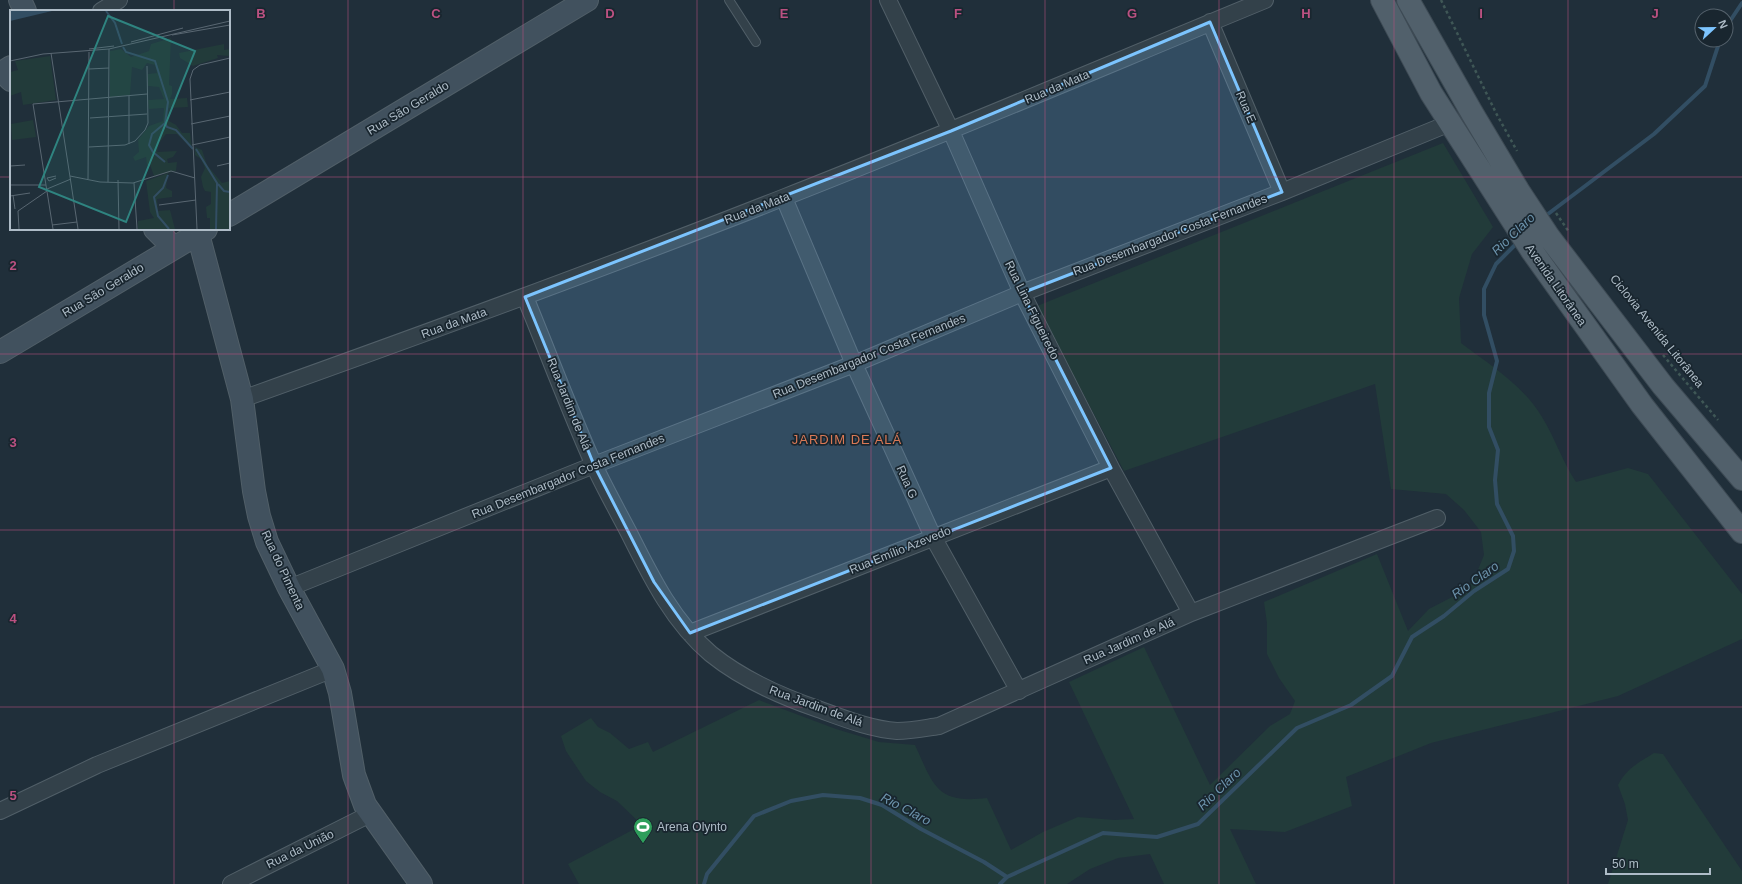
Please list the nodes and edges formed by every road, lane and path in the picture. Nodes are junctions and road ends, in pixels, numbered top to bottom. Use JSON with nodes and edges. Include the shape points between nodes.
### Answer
{"nodes":[{"id":1,"x":20,"y":0,"type":"edge"},
{"id":2,"x":119,"y":0,"type":"edge"},
{"id":3,"x":586,"y":0,"type":"edge"},
{"id":4,"x":729,"y":0,"type":"edge"},
{"id":5,"x":888,"y":0,"type":"edge"},
{"id":6,"x":1265,"y":0,"type":"edge"},
{"id":7,"x":1382,"y":0,"type":"edge"},
{"id":8,"x":1408,"y":0,"type":"edge"},
{"id":9,"x":1424,"y":0,"type":"edge"},
{"id":10,"x":1441,"y":0,"type":"edge"},
{"id":11,"x":25,"y":10,"type":"edge"},
{"id":12,"x":103,"y":10,"type":"edge"},
{"id":13,"x":1210,"y":22,"type":"junction"},
{"id":14,"x":756,"y":42,"type":"dead end"},
{"id":15,"x":1450,"y":123,"type":"junction"},
{"id":16,"x":951,"y":131,"type":"junction"},
{"id":17,"x":1509,"y":155,"type":"junction"},
{"id":18,"x":1282,"y":192,"type":"junction"},
{"id":19,"x":784,"y":198,"type":"junction"},
{"id":20,"x":230,"y":214,"type":"edge"},
{"id":21,"x":1555,"y":229,"type":"junction"},
{"id":22,"x":156,"y":230,"type":"edge"},
{"id":23,"x":202,"y":232,"type":"edge"},
{"id":24,"x":1573,"y":237,"type":"dead end"},
{"id":25,"x":174,"y":248,"type":"junction"},
{"id":26,"x":1022,"y":293,"type":"junction"},
{"id":27,"x":525,"y":297,"type":"junction"},
{"id":28,"x":1659,"y":349,"type":"dead end"},
{"id":29,"x":0,"y":352,"type":"edge"},
{"id":30,"x":854,"y":364,"type":"junction"},
{"id":31,"x":242,"y":398,"type":"junction"},
{"id":32,"x":1722,"y":426,"type":"dead end"},
{"id":33,"x":594,"y":465,"type":"junction"},
{"id":34,"x":1111,"y":468,"type":"junction"},
{"id":35,"x":1742,"y":479,"type":"edge"},
{"id":36,"x":1436,"y":518,"type":"dead end"},
{"id":37,"x":1742,"y":532,"type":"edge"},
{"id":38,"x":932,"y":537,"type":"junction"},
{"id":39,"x":289,"y":588,"type":"junction"},
{"id":40,"x":1191,"y":613,"type":"junction"},
{"id":41,"x":690,"y":633,"type":"junction"},
{"id":42,"x":333,"y":669,"type":"junction"},
{"id":43,"x":1019,"y":691,"type":"junction"},
{"id":44,"x":0,"y":811,"type":"edge"},
{"id":45,"x":370,"y":814,"type":"junction"},
{"id":46,"x":230,"y":884,"type":"edge"},
{"id":47,"x":421,"y":884,"type":"edge"}],
"edges":[{"from":1,"to":11,"type":"street"},
{"from":2,"to":12,"type":"street"},
{"from":3,"to":20,"type":"street","name":"Rua São Geraldo"},
{"from":4,"to":14,"type":"lane"},
{"from":5,"to":16,"type":"street","name":"Rua Lina Figueiredo"},
{"from":6,"to":13,"type":"street","name":"Rua da Mata"},
{"from":7,"to":15,"type":"main road","name":"Avenida Litorânea","via":[[1431,93]]},
{"from":8,"to":17,"type":"main road","name":"Avenida Litorânea","via":[[1436,51]]},
{"from":9,"to":17,"type":"main road"},
{"from":10,"to":17,"type":"path","via":[[1496,113]]},
{"from":13,"to":16,"type":"street","name":"Rua da Mata"},
{"from":13,"to":18,"type":"street","name":"Rua E"},
{"from":15,"to":18,"type":"street","name":"Rua Desembargador Costa Fernandes"},
{"from":15,"to":37,"type":"main road","name":"Avenida Litorânea","via":[[1532,251],[1642,405]]},
{"from":16,"to":19,"type":"street","name":"Rua da Mata"},
{"from":16,"to":26,"type":"street","name":"Rua Lina Figueiredo"},
{"from":17,"to":21,"type":"main road","name":"Avenida Litorânea","via":[[1518,190]]},
{"from":18,"to":26,"type":"street","name":"Rua Desembargador Costa Fernandes"},
{"from":19,"to":27,"type":"street","name":"Rua da Mata"},
{"from":19,"to":30,"type":"street","name":"Rua G"},
{"from":21,"to":24,"type":"path"},
{"from":21,"to":35,"type":"main road","name":"Avenida Litorânea","via":[[1662,386]]},
{"from":22,"to":25,"type":"street"},
{"from":23,"to":25,"type":"street","name":"Rua São Geraldo"},
{"from":23,"to":31,"type":"street","name":"Rua do Pimenta"},
{"from":25,"to":29,"type":"street","name":"Rua São Geraldo"},
{"from":26,"to":30,"type":"street","name":"Rua Desembargador Costa Fernandes"},
{"from":26,"to":34,"type":"street","name":"Rua Lina Figueiredo"},
{"from":27,"to":31,"type":"street","name":"Rua da Mata"},
{"from":27,"to":33,"type":"street","name":"Rua Jardim de Alá"},
{"from":28,"to":32,"type":"path","name":"Ciclovia Avenida Litorânea"},
{"from":30,"to":33,"type":"street","name":"Rua Desembargador Costa Fernandes"},
{"from":30,"to":38,"type":"street","name":"Rua G"},
{"from":31,"to":39,"type":"street","name":"Rua do Pimenta","via":[[259,516],[267,542]]},
{"from":33,"to":39,"type":"street","name":"Rua Desembargador Costa Fernandes"},
{"from":33,"to":41,"type":"street","name":"Rua Jardim de Alá","via":[[654,582],[669,608]]},
{"from":34,"to":38,"type":"street","name":"Rua Emílio Azevedo"},
{"from":34,"to":40,"type":"street","name":"Rua Lina Figueiredo"},
{"from":36,"to":40,"type":"street","name":"Rua Jardim de Alá"},
{"from":38,"to":41,"type":"street","name":"Rua Emílio Azevedo"},
{"from":38,"to":43,"type":"street","name":"Rua G"},
{"from":39,"to":42,"type":"street","name":"Rua do Pimenta"},
{"from":40,"to":43,"type":"street","name":"Rua Jardim de Alá"},
{"from":41,"to":43,"type":"street","name":"Rua Jardim de Alá","via":[[711,654],[768,690],[870,726],[896,730],[939,726]]},
{"from":42,"to":44,"type":"street","via":[[97,765]]},
{"from":42,"to":45,"type":"street","name":"Rua do Pimenta","via":[[340,693],[354,775]]},
{"from":45,"to":46,"type":"street","name":"Rua da União"},
{"from":45,"to":47,"type":"street","name":"Rua do Pimenta"}]}
